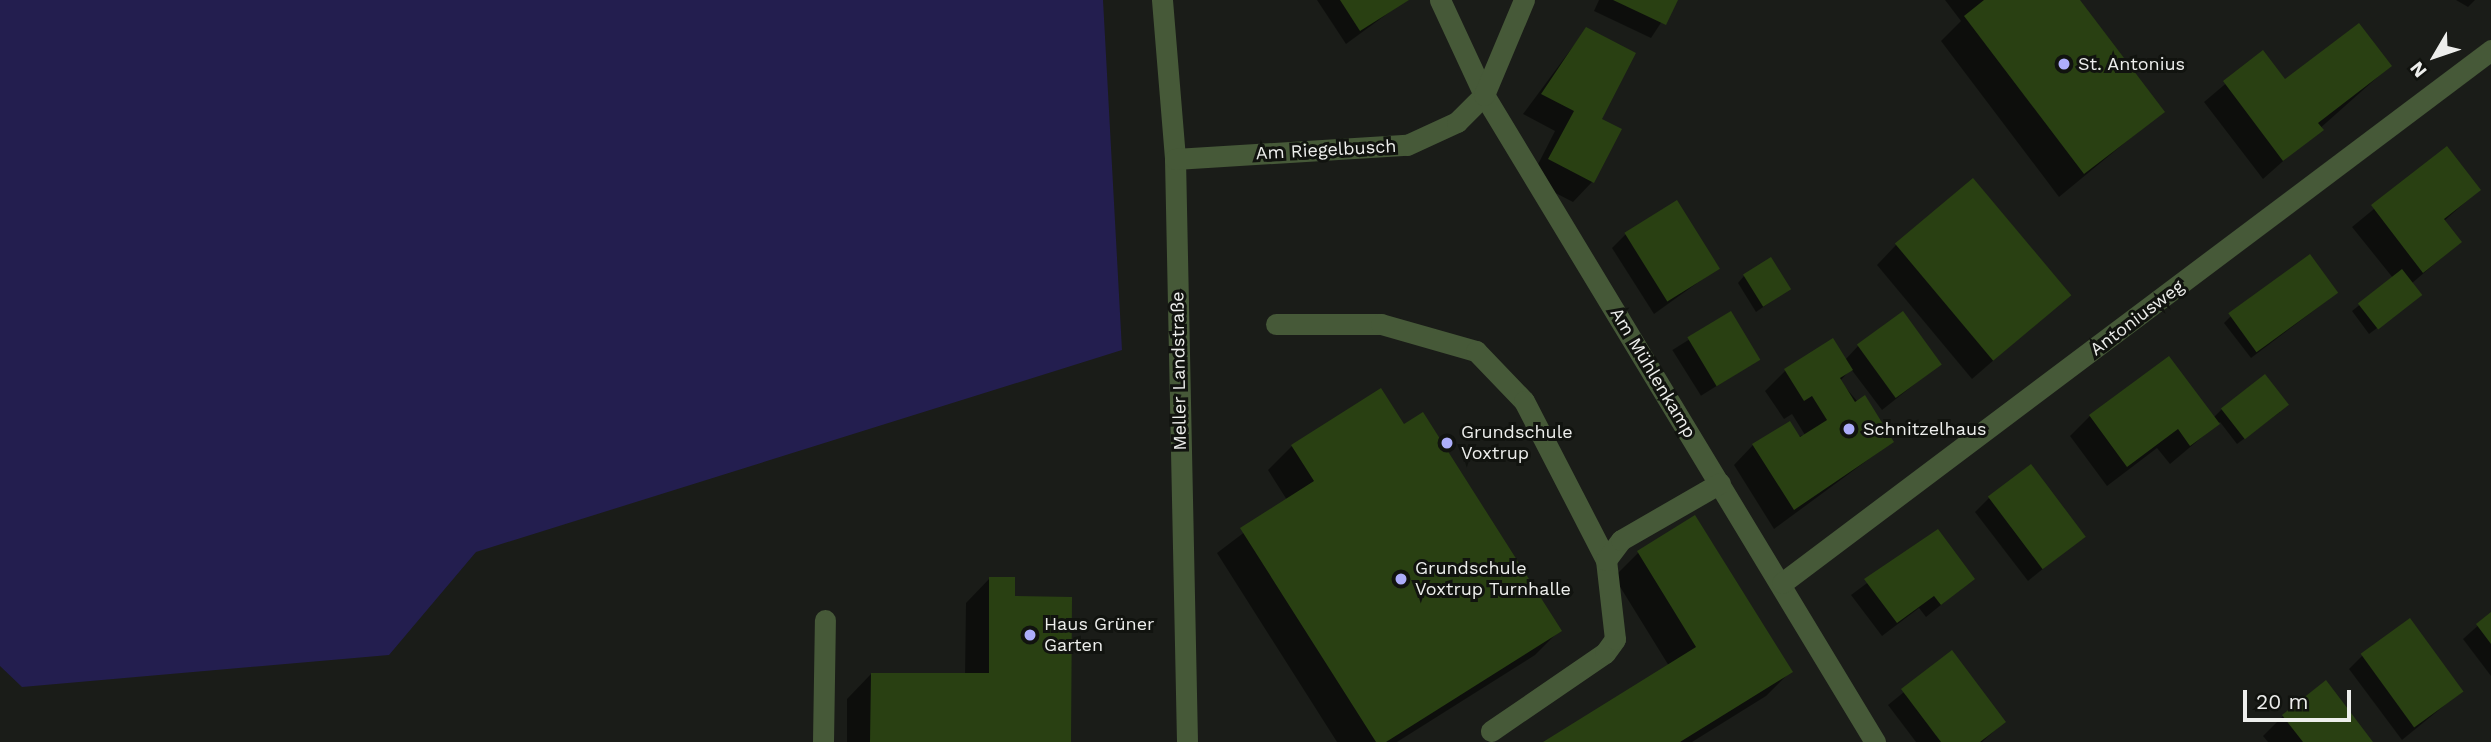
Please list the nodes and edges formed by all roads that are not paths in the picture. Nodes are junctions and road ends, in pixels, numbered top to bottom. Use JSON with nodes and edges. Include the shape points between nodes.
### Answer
{"nodes":[{"id":1,"x":1162,"y":0,"type":"edge"},
{"id":2,"x":1440,"y":0,"type":"edge"},
{"id":3,"x":1524,"y":0,"type":"edge"},
{"id":4,"x":2491,"y":50,"type":"edge"},
{"id":5,"x":1485,"y":95,"type":"junction"},
{"id":6,"x":1175,"y":159,"type":"junction"},
{"id":7,"x":1276,"y":324,"type":"dead end"},
{"id":8,"x":1720,"y":483,"type":"junction"},
{"id":9,"x":1606,"y":560,"type":"junction"},
{"id":10,"x":1782,"y":583,"type":"junction"},
{"id":11,"x":825,"y":620,"type":"dead end"},
{"id":12,"x":1491,"y":731,"type":"dead end"},
{"id":13,"x":824,"y":742,"type":"edge"},
{"id":14,"x":1186,"y":742,"type":"edge"},
{"id":15,"x":1875,"y":742,"type":"edge"}],
"edges":[{"from":1,"to":6,"type":"street","name":"Meller Landstraße"},
{"from":2,"to":5,"type":"street","name":"Am Mühlenkamp"},
{"from":3,"to":5,"type":"street","name":"Am Riegelbusch"},
{"from":4,"to":10,"type":"street","name":"Antoniusweg"},
{"from":5,"to":6,"type":"street","name":"Am Riegelbusch","via":[[1457,122],[1407,145]]},
{"from":5,"to":8,"type":"street","name":"Am Mühlenkamp"},
{"from":6,"to":14,"type":"street","name":"Meller Landstraße"},
{"from":7,"to":9,"type":"street","via":[[1381,324],[1476,351],[1524,401]]},
{"from":8,"to":9,"type":"street","via":[[1647,522],[1621,540]]},
{"from":8,"to":10,"type":"street","name":"Am Mühlenkamp"},
{"from":9,"to":12,"type":"street","via":[[1615,639],[1605,653]]},
{"from":10,"to":15,"type":"street","name":"Am Mühlenkamp"},
{"from":11,"to":13,"type":"street"}]}
